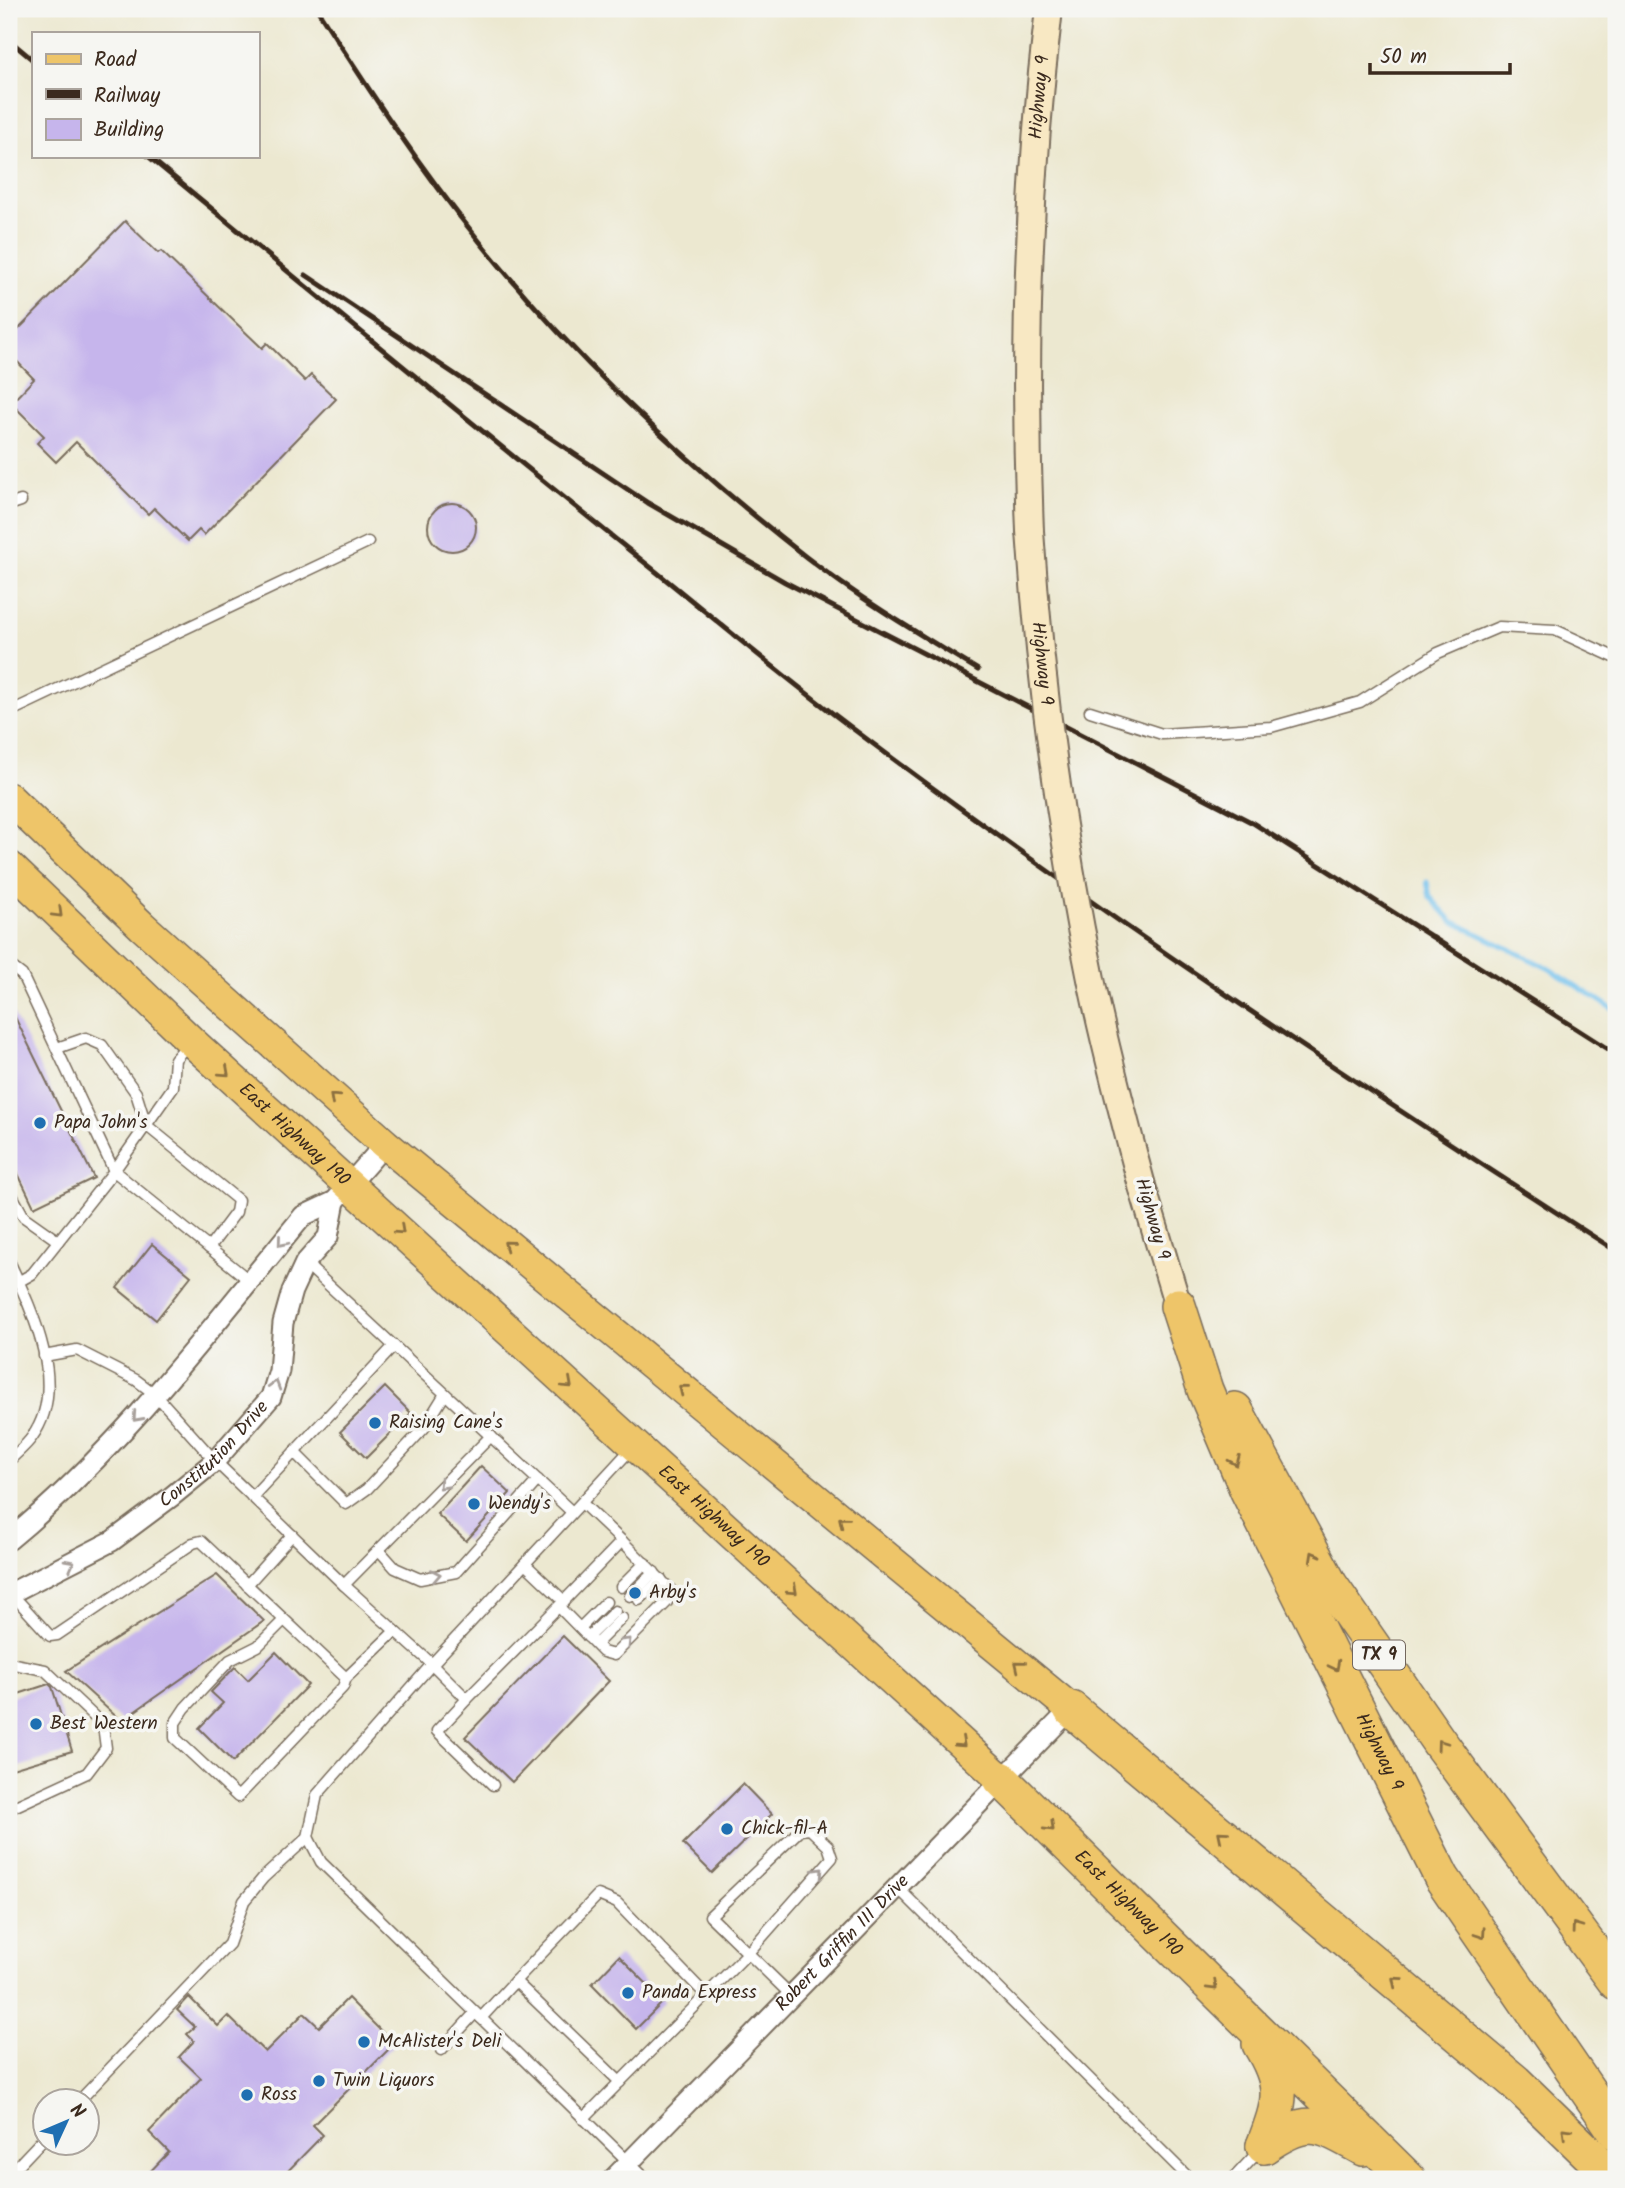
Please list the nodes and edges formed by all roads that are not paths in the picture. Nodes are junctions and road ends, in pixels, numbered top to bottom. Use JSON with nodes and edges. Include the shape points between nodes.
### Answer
{"nodes":[{"id":1,"x":1049,"y":9,"type":"edge"},
{"id":2,"x":21,"y":500,"type":"dead end"},
{"id":3,"x":9,"y":505,"type":"edge"},
{"id":4,"x":368,"y":542,"type":"dead end"},
{"id":5,"x":1616,"y":658,"type":"edge"},
{"id":6,"x":1090,"y":711,"type":"dead end"},
{"id":7,"x":9,"y":712,"type":"edge"},
{"id":8,"x":9,"y":798,"type":"edge"},
{"id":9,"x":9,"y":826,"type":"edge"},
{"id":10,"x":9,"y":866,"type":"edge"},
{"id":11,"x":142,"y":926,"type":"junction"},
{"id":12,"x":9,"y":965,"type":"edge"},
{"id":13,"x":191,"y":1041,"type":"junction"},
{"id":14,"x":57,"y":1048,"type":"junction"},
{"id":15,"x":146,"y":1125,"type":"junction"},
{"id":16,"x":385,"y":1144,"type":"junction"},
{"id":17,"x":114,"y":1171,"type":"junction"},
{"id":18,"x":9,"y":1191,"type":"edge"},
{"id":19,"x":342,"y":1192,"type":"junction"},
{"id":20,"x":58,"y":1241,"type":"junction"},
{"id":21,"x":209,"y":1248,"type":"junction"},
{"id":22,"x":9,"y":1261,"type":"edge"},
{"id":23,"x":305,"y":1263,"type":"junction"},
{"id":24,"x":250,"y":1281,"type":"junction"},
{"id":25,"x":18,"y":1282,"type":"junction"},
{"id":26,"x":1178,"y":1306,"type":"junction"},
{"id":27,"x":394,"y":1346,"type":"junction"},
{"id":28,"x":44,"y":1356,"type":"junction"},
{"id":29,"x":445,"y":1394,"type":"junction"},
{"id":30,"x":156,"y":1395,"type":"junction"},
{"id":31,"x":491,"y":1436,"type":"junction"},
{"id":32,"x":634,"y":1445,"type":"junction"},
{"id":33,"x":294,"y":1452,"type":"junction"},
{"id":34,"x":9,"y":1461,"type":"edge"},
{"id":35,"x":215,"y":1461,"type":"junction"},
{"id":36,"x":538,"y":1480,"type":"junction"},
{"id":37,"x":252,"y":1497,"type":"junction"},
{"id":38,"x":582,"y":1503,"type":"junction"},
{"id":39,"x":572,"y":1512,"type":"junction"},
{"id":40,"x":292,"y":1535,"type":"junction"},
{"id":41,"x":9,"y":1540,"type":"edge"},
{"id":42,"x":622,"y":1541,"type":"junction"},
{"id":43,"x":379,"y":1550,"type":"junction"},
{"id":44,"x":645,"y":1563,"type":"junction"},
{"id":45,"x":525,"y":1564,"type":"junction"},
{"id":46,"x":657,"y":1575,"type":"junction"},
{"id":47,"x":247,"y":1585,"type":"junction"},
{"id":48,"x":344,"y":1585,"type":"junction"},
{"id":49,"x":621,"y":1587,"type":"dead end"},
{"id":50,"x":10,"y":1594,"type":"edge"},
{"id":51,"x":635,"y":1598,"type":"dead end"},
{"id":52,"x":606,"y":1602,"type":"dead end"},
{"id":53,"x":561,"y":1604,"type":"junction"},
{"id":54,"x":618,"y":1614,"type":"dead end"},
{"id":55,"x":284,"y":1620,"type":"junction"},
{"id":56,"x":580,"y":1628,"type":"junction"},
{"id":57,"x":395,"y":1631,"type":"junction"},
{"id":58,"x":592,"y":1641,"type":"junction"},
{"id":59,"x":9,"y":1663,"type":"edge"},
{"id":60,"x":432,"y":1664,"type":"junction"},
{"id":61,"x":346,"y":1678,"type":"junction"},
{"id":62,"x":467,"y":1699,"type":"junction"},
{"id":63,"x":1072,"y":1709,"type":"junction"},
{"id":64,"x":1001,"y":1779,"type":"junction"},
{"id":65,"x":493,"y":1785,"type":"dead end"},
{"id":66,"x":9,"y":1809,"type":"edge"},
{"id":67,"x":308,"y":1837,"type":"junction"},
{"id":68,"x":897,"y":1887,"type":"junction"},
{"id":69,"x":747,"y":1954,"type":"junction"},
{"id":70,"x":515,"y":1981,"type":"junction"},
{"id":71,"x":1616,"y":1982,"type":"edge"},
{"id":72,"x":706,"y":1995,"type":"junction"},
{"id":73,"x":792,"y":1996,"type":"junction"},
{"id":74,"x":478,"y":2016,"type":"junction"},
{"id":75,"x":1243,"y":2016,"type":"junction"},
{"id":76,"x":441,"y":2050,"type":"dead end"},
{"id":77,"x":620,"y":2082,"type":"junction"},
{"id":78,"x":94,"y":2086,"type":"edge"},
{"id":79,"x":583,"y":2119,"type":"junction"},
{"id":80,"x":1616,"y":2132,"type":"edge"},
{"id":81,"x":1264,"y":2146,"type":"junction"},
{"id":82,"x":32,"y":2151,"type":"edge"},
{"id":83,"x":629,"y":2163,"type":"junction"},
{"id":84,"x":1401,"y":2172,"type":"edge"},
{"id":85,"x":9,"y":2175,"type":"edge"},
{"id":86,"x":613,"y":2179,"type":"edge"},
{"id":87,"x":646,"y":2179,"type":"edge"},
{"id":88,"x":1190,"y":2179,"type":"edge"},
{"id":89,"x":1233,"y":2179,"type":"edge"},
{"id":90,"x":1615,"y":2179,"type":"edge"}],
"edges":[{"from":1,"to":26,"type":"main road","name":"Highway 9","number":"TX 9","bridge":true,"via":[[1028,247],[1027,428],[1036,620],[1069,867],[1092,985],[1142,1186]]},
{"from":2,"to":3,"type":"lane"},
{"from":4,"to":7,"type":"lane"},
{"from":5,"to":6,"type":"lane","via":[[1555,630],[1499,627],[1437,653],[1360,702],[1271,727],[1163,734]]},
{"from":8,"to":11,"type":"main road"},
{"from":9,"to":11,"type":"main road","via":[[100,910]]},
{"from":10,"to":13,"type":"main road","name":"East Highway 190","one_way":true},
{"from":16,"to":11,"type":"main road","one_way":true},
{"from":12,"to":14,"type":"lane","via":[[22,975]]},
{"from":13,"to":15,"type":"lane","via":[[175,1059],[173,1087]]},
{"from":13,"to":19,"type":"main road","name":"East Highway 190","one_way":true},
{"from":14,"to":15,"type":"lane","via":[[86,1038],[102,1045],[135,1093]]},
{"from":14,"to":17,"type":"lane"},
{"from":15,"to":17,"type":"lane"},
{"from":15,"to":21,"type":"lane","via":[[239,1200],[236,1212]]},
{"from":16,"to":19,"type":"street"},
{"from":63,"to":16,"type":"main road","one_way":true},
{"from":17,"to":20,"type":"lane"},
{"from":17,"to":21,"type":"lane"},
{"from":18,"to":20,"type":"lane","via":[[24,1217]]},
{"from":19,"to":23,"type":"street","name":"Constitution Drive","via":[[328,1237]]},
{"from":19,"to":24,"type":"street","one_way":true,"via":[[303,1216]]},
{"from":19,"to":32,"type":"main road","name":"East Highway 190","one_way":true},
{"from":20,"to":25,"type":"lane","via":[[32,1274]]},
{"from":21,"to":24,"type":"lane"},
{"from":22,"to":25,"type":"lane"},
{"from":23,"to":27,"type":"lane"},
{"from":35,"to":23,"type":"street","name":"Constitution Drive","one_way":true,"via":[[271,1397],[279,1371],[282,1323]]},
{"from":24,"to":30,"type":"street"},
{"from":25,"to":28,"type":"lane","via":[[43,1341]]},
{"from":71,"to":26,"type":"highway","name":"Highway 9","number":"TX 9","one_way":true,"via":[[1330,1585]]},
{"from":26,"to":80,"type":"highway","name":"Highway 9","number":"TX 9","one_way":true,"via":[[1205,1390],[1248,1492],[1442,1878]]},
{"from":27,"to":29,"type":"lane"},
{"from":27,"to":33,"type":"lane"},
{"from":28,"to":30,"type":"lane","via":[[77,1350]]},
{"from":28,"to":34,"type":"lane","via":[[48,1398],[33,1436]]},
{"from":29,"to":31,"type":"lane"},
{"from":29,"to":33,"type":"lane","via":[[424,1428],[367,1489],[346,1504]]},
{"from":30,"to":35,"type":"lane"},
{"from":30,"to":41,"type":"street","one_way":true,"via":[[92,1465]]},
{"from":31,"to":36,"type":"lane"},
{"from":31,"to":43,"type":"lane","one_way":true},
{"from":32,"to":38,"type":"lane"},
{"from":32,"to":64,"type":"main road","name":"East Highway 190","one_way":true},
{"from":33,"to":37,"type":"lane"},
{"from":35,"to":37,"type":"lane"},
{"from":50,"to":35,"type":"street","name":"Constitution Drive","one_way":true,"via":[[112,1541]]},
{"from":36,"to":39,"type":"lane"},
{"from":43,"to":36,"type":"lane","one_way":true,"via":[[396,1568],[420,1579],[456,1572]]},
{"from":37,"to":40,"type":"lane"},
{"from":38,"to":39,"type":"lane"},
{"from":38,"to":42,"type":"lane"},
{"from":39,"to":45,"type":"lane"},
{"from":40,"to":47,"type":"lane"},
{"from":40,"to":48,"type":"lane"},
{"from":42,"to":44,"type":"lane"},
{"from":42,"to":53,"type":"lane"},
{"from":43,"to":48,"type":"lane"},
{"from":44,"to":46,"type":"lane"},
{"from":44,"to":49,"type":"lane"},
{"from":45,"to":53,"type":"lane"},
{"from":45,"to":60,"type":"lane"},
{"from":46,"to":51,"type":"lane"},
{"from":58,"to":46,"type":"lane","one_way":true,"via":[[614,1655],[667,1602],[670,1589]]},
{"from":47,"to":50,"type":"lane","via":[[201,1541],[57,1635],[50,1636],[40,1628]]},
{"from":47,"to":55,"type":"lane"},
{"from":48,"to":57,"type":"lane"},
{"from":52,"to":56,"type":"lane"},
{"from":53,"to":56,"type":"lane"},
{"from":53,"to":62,"type":"lane"},
{"from":54,"to":58,"type":"lane"},
{"from":55,"to":61,"type":"lane"},
{"from":55,"to":61,"type":"lane","via":[[258,1646],[230,1660],[175,1723],[175,1738],[233,1794],[238,1797],[343,1687]]},
{"from":56,"to":58,"type":"lane"},
{"from":57,"to":60,"type":"lane"},
{"from":57,"to":61,"type":"lane"},
{"from":59,"to":66,"type":"lane","via":[[45,1670],[103,1726],[106,1748],[87,1773]]},
{"from":60,"to":62,"type":"lane"},
{"from":60,"to":67,"type":"lane","via":[[317,1796]]},
{"from":62,"to":65,"type":"lane","via":[[437,1731]]},
{"from":63,"to":64,"type":"street","name":"Robert Griffin III Drive"},
{"from":90,"to":63,"type":"highway","one_way":true,"via":[[1515,2082]]},
{"from":64,"to":68,"type":"street","name":"Robert Griffin III Drive"},
{"from":64,"to":75,"type":"highway","name":"East Highway 190","one_way":true},
{"from":67,"to":74,"type":"lane","via":[[321,1862]]},
{"from":67,"to":78,"type":"lane","via":[[244,1901],[229,1944]]},
{"from":68,"to":73,"type":"street","name":"Robert Griffin III Drive"},
{"from":68,"to":88,"type":"lane"},
{"from":69,"to":69,"type":"lane","one_way":true,"via":[[832,1858],[828,1846],[810,1829],[800,1830],[710,1916]]},
{"from":69,"to":72,"type":"lane"},
{"from":69,"to":73,"type":"lane"},
{"from":70,"to":72,"type":"lane","via":[[598,1895],[617,1903]]},
{"from":70,"to":74,"type":"lane"},
{"from":70,"to":77,"type":"lane"},
{"from":72,"to":77,"type":"lane"},
{"from":73,"to":83,"type":"street","name":"Robert Griffin III Drive"},
{"from":74,"to":76,"type":"lane"},
{"from":74,"to":79,"type":"lane"},
{"from":75,"to":81,"type":"highway","via":[[1279,2082],[1278,2108]]},
{"from":75,"to":84,"type":"highway","name":"East Highway 190"},
{"from":77,"to":79,"type":"lane"},
{"from":79,"to":83,"type":"lane"},
{"from":81,"to":84,"type":"highway","via":[[1296,2127],[1320,2126]]},
{"from":81,"to":89,"type":"lane"},
{"from":82,"to":85,"type":"lane"},
{"from":83,"to":86,"type":"street","name":"Robert Griffin III Drive"},
{"from":83,"to":87,"type":"lane"}]}
